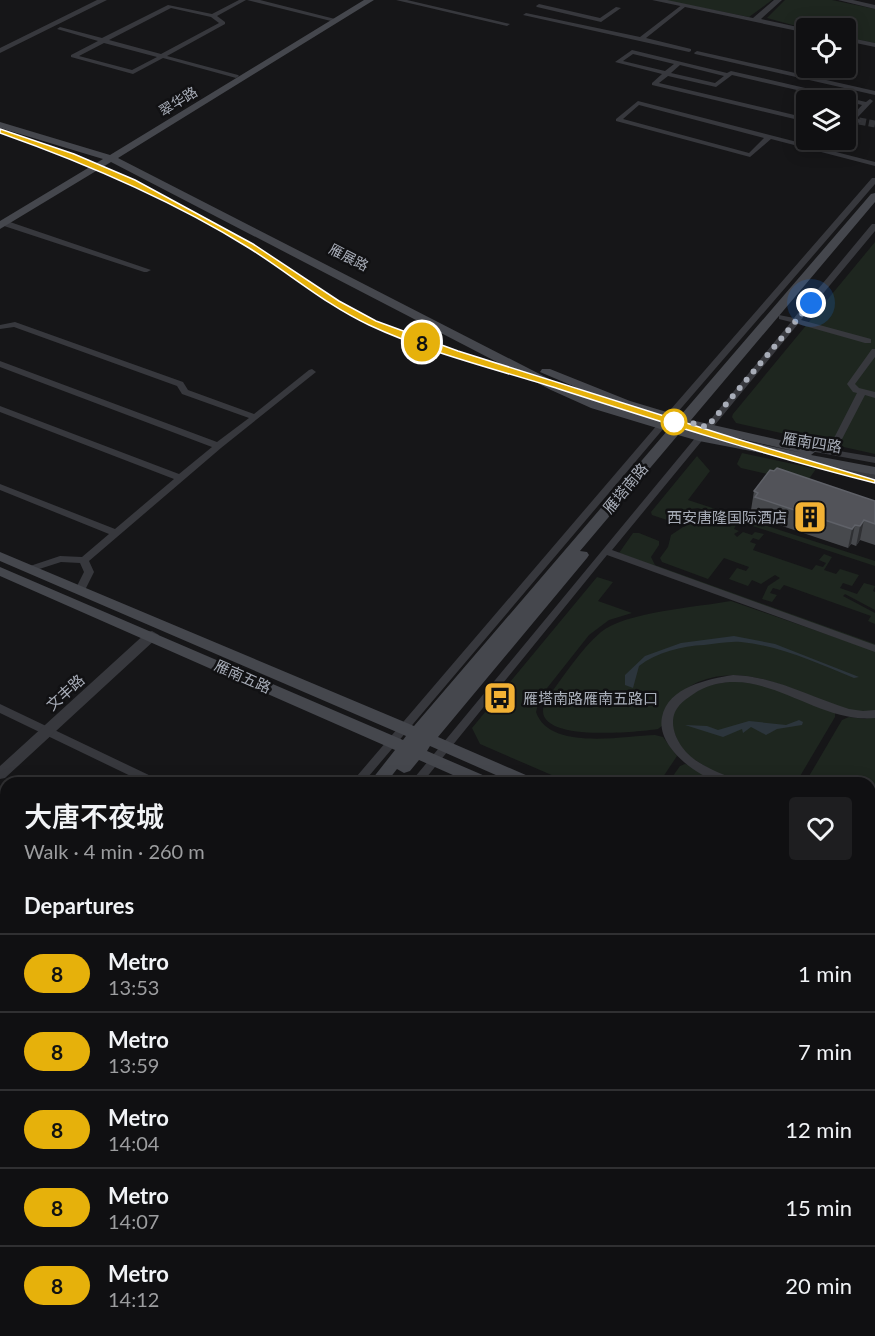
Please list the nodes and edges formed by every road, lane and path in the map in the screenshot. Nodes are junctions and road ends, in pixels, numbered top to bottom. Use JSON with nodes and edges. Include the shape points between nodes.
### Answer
{"nodes":[{"id":1,"x":103,"y":0,"type":"edge"},
{"id":2,"x":243,"y":0,"type":"edge"},
{"id":3,"x":250,"y":0,"type":"edge"},
{"id":4,"x":362,"y":0,"type":"edge"},
{"id":5,"x":370,"y":0,"type":"edge"},
{"id":6,"x":399,"y":0,"type":"edge"},
{"id":7,"x":656,"y":0,"type":"edge"},
{"id":8,"x":778,"y":0,"type":"edge"},
{"id":9,"x":842,"y":0,"type":"edge"},
{"id":10,"x":539,"y":6,"type":"dead end"},
{"id":11,"x":683,"y":6,"type":"junction"},
{"id":12,"x":875,"y":7,"type":"edge"},
{"id":13,"x":618,"y":8,"type":"dead end"},
{"id":14,"x":526,"y":15,"type":"dead end"},
{"id":15,"x":213,"y":16,"type":"junction"},
{"id":16,"x":332,"y":20,"type":"junction"},
{"id":17,"x":755,"y":20,"type":"junction"},
{"id":18,"x":507,"y":24,"type":"dead end"},
{"id":19,"x":60,"y":29,"type":"dead end"},
{"id":20,"x":796,"y":29,"type":"edge"},
{"id":21,"x":641,"y":39,"type":"junction"},
{"id":22,"x":103,"y":40,"type":"junction"},
{"id":23,"x":856,"y":42,"type":"edge"},
{"id":24,"x":875,"y":46,"type":"edge"},
{"id":25,"x":0,"y":51,"type":"edge"},
{"id":26,"x":163,"y":56,"type":"junction"},
{"id":27,"x":679,"y":63,"type":"junction"},
{"id":28,"x":666,"y":74,"type":"junction"},
{"id":29,"x":729,"y":75,"type":"junction"},
{"id":30,"x":236,"y":76,"type":"junction"},
{"id":31,"x":716,"y":85,"type":"junction"},
{"id":32,"x":875,"y":94,"type":"edge"},
{"id":33,"x":704,"y":95,"type":"junction"},
{"id":34,"x":867,"y":104,"type":"junction"},
{"id":35,"x":796,"y":117,"type":"edge"},
{"id":36,"x":0,"y":120,"type":"edge"},
{"id":37,"x":859,"y":121,"type":"dead end"},
{"id":38,"x":0,"y":125,"type":"edge"},
{"id":39,"x":768,"y":138,"type":"junction"},
{"id":40,"x":109,"y":155,"type":"junction"},
{"id":41,"x":875,"y":164,"type":"edge"},
{"id":42,"x":875,"y":180,"type":"edge"},
{"id":43,"x":875,"y":196,"type":"edge"},
{"id":44,"x":875,"y":206,"type":"edge"},
{"id":45,"x":1,"y":222,"type":"edge"},
{"id":46,"x":875,"y":226,"type":"edge"},
{"id":47,"x":147,"y":270,"type":"dead end"},
{"id":48,"x":782,"y":317,"type":"junction"},
{"id":49,"x":796,"y":321,"type":"junction"},
{"id":50,"x":0,"y":327,"type":"edge"},
{"id":51,"x":871,"y":340,"type":"edge"},
{"id":52,"x":875,"y":350,"type":"edge"},
{"id":53,"x":0,"y":364,"type":"edge"},
{"id":54,"x":312,"y":372,"type":"dead end"},
{"id":55,"x":862,"y":392,"type":"junction"},
{"id":56,"x":875,"y":395,"type":"edge"},
{"id":57,"x":0,"y":409,"type":"edge"},
{"id":58,"x":255,"y":417,"type":"junction"},
{"id":59,"x":677,"y":425,"type":"junction"},
{"id":60,"x":703,"y":432,"type":"junction"},
{"id":61,"x":218,"y":446,"type":"junction"},
{"id":62,"x":827,"y":450,"type":"junction"},
{"id":63,"x":790,"y":451,"type":"junction"},
{"id":64,"x":875,"y":460,"type":"edge"},
{"id":65,"x":875,"y":466,"type":"edge"},
{"id":66,"x":875,"y":471,"type":"edge"},
{"id":67,"x":180,"y":478,"type":"junction"},
{"id":68,"x":875,"y":478,"type":"edge"},
{"id":69,"x":0,"y":487,"type":"edge"},
{"id":70,"x":116,"y":533,"type":"junction"},
{"id":71,"x":607,"y":552,"type":"junction"},
{"id":72,"x":0,"y":556,"type":"edge"},
{"id":73,"x":84,"y":560,"type":"junction"},
{"id":74,"x":561,"y":563,"type":"junction"},
{"id":75,"x":30,"y":569,"type":"junction"},
{"id":76,"x":0,"y":571,"type":"edge"},
{"id":77,"x":590,"y":573,"type":"junction"},
{"id":78,"x":80,"y":590,"type":"junction"},
{"id":79,"x":152,"y":636,"type":"junction"},
{"id":80,"x":875,"y":649,"type":"edge"},
{"id":81,"x":0,"y":708,"type":"edge"},
{"id":82,"x":875,"y":714,"type":"edge"},
{"id":83,"x":47,"y":731,"type":"junction"},
{"id":84,"x":416,"y":733,"type":"junction"},
{"id":85,"x":445,"y":746,"type":"junction"},
{"id":86,"x":404,"y":748,"type":"junction"},
{"id":87,"x":434,"y":761,"type":"junction"},
{"id":88,"x":0,"y":774,"type":"edge"},
{"id":89,"x":143,"y":777,"type":"edge"},
{"id":90,"x":365,"y":777,"type":"edge"},
{"id":91,"x":382,"y":777,"type":"edge"},
{"id":92,"x":393,"y":777,"type":"edge"},
{"id":93,"x":421,"y":777,"type":"edge"},
{"id":94,"x":472,"y":777,"type":"edge"},
{"id":95,"x":515,"y":777,"type":"edge"},
{"id":96,"x":720,"y":777,"type":"edge"}],
"edges":[{"from":1,"to":25,"type":"street"},
{"from":2,"to":15,"type":"street"},
{"from":3,"to":16,"type":"street"},
{"from":4,"to":16,"type":"main road","name":"翠华路"},
{"from":5,"to":16,"type":"main road","name":"翠华路"},
{"from":6,"to":18,"type":"street"},
{"from":7,"to":11,"type":"street"},
{"from":8,"to":17,"type":"street"},
{"from":9,"to":12,"type":"street"},
{"from":10,"to":13,"type":"street","via":[[601,20]]},
{"from":11,"to":17,"type":"street"},
{"from":11,"to":21,"type":"street"},
{"from":14,"to":21,"type":"street"},
{"from":15,"to":22,"type":"street","via":[[170,6]]},
{"from":15,"to":26,"type":"street","via":[[223,23]]},
{"from":16,"to":30,"type":"main road","name":"翠华路"},
{"from":16,"to":40,"type":"main road","name":"翠华路"},
{"from":17,"to":20,"type":"street"},
{"from":19,"to":22,"type":"street"},
{"from":21,"to":32,"type":"street"},
{"from":22,"to":26,"type":"street"},
{"from":22,"to":26,"type":"street","via":[[73,56],[133,72]]},
{"from":23,"to":24,"type":"street"},
{"from":26,"to":30,"type":"street"},
{"from":27,"to":28,"type":"street"},
{"from":27,"to":28,"type":"street","via":[[632,52],[618,62]]},
{"from":27,"to":29,"type":"street"},
{"from":28,"to":31,"type":"street"},
{"from":28,"to":33,"type":"street","via":[[654,84]]},
{"from":29,"to":31,"type":"street"},
{"from":29,"to":34,"type":"street"},
{"from":30,"to":40,"type":"main road","name":"翠华路"},
{"from":31,"to":33,"type":"street"},
{"from":32,"to":34,"type":"street"},
{"from":33,"to":35,"type":"street"},
{"from":34,"to":37,"type":"street","via":[[852,119]]},
{"from":36,"to":40,"type":"main road","name":"雁展路"},
{"from":38,"to":40,"type":"main road","name":"雁展路"},
{"from":39,"to":39,"type":"street","via":[[638,103],[618,120],[750,155]]},
{"from":39,"to":41,"type":"street"},
{"from":40,"to":45,"type":"main road","name":"翠华路"},
{"from":40,"to":59,"type":"main road","name":"雁展路","via":[[516,359]]},
{"from":42,"to":59,"type":"street"},
{"from":43,"to":59,"type":"main road","name":"雁塔南路"},
{"from":44,"to":48,"type":"main road","name":"雁塔南路"},
{"from":45,"to":47,"type":"street"},
{"from":46,"to":49,"type":"street"},
{"from":48,"to":49,"type":"street"},
{"from":48,"to":59,"type":"main road","name":"雁塔南路"},
{"from":49,"to":51,"type":"street"},
{"from":49,"to":60,"type":"street"},
{"from":50,"to":58,"type":"street","via":[[15,324],[180,384],[185,392]]},
{"from":51,"to":52,"type":"street","via":[[868,346]]},
{"from":52,"to":55,"type":"street","via":[[851,383]]},
{"from":53,"to":61,"type":"street"},
{"from":54,"to":58,"type":"street"},
{"from":55,"to":56,"type":"street"},
{"from":55,"to":62,"type":"street","via":[[837,441]]},
{"from":57,"to":67,"type":"street"},
{"from":58,"to":61,"type":"street"},
{"from":59,"to":60,"type":"main road","name":"雁南四路"},
{"from":59,"to":74,"type":"main road","name":"雁塔南路"},
{"from":59,"to":74,"type":"street"},
{"from":60,"to":63,"type":"main road","name":"雁南四路"},
{"from":60,"to":71,"type":"street"},
{"from":61,"to":67,"type":"street"},
{"from":62,"to":63,"type":"street"},
{"from":62,"to":64,"type":"street"},
{"from":63,"to":65,"type":"main road","name":"雁南四路"},
{"from":63,"to":66,"type":"main road","name":"雁南四路"},
{"from":63,"to":68,"type":"street","via":[[819,466]]},
{"from":67,"to":70,"type":"street"},
{"from":69,"to":70,"type":"street"},
{"from":70,"to":73,"type":"street"},
{"from":71,"to":77,"type":"street"},
{"from":71,"to":80,"type":"street"},
{"from":72,"to":75,"type":"main road","name":"雁南五路"},
{"from":73,"to":75,"type":"street","via":[[60,559]]},
{"from":73,"to":78,"type":"street","via":[[89,572]]},
{"from":74,"to":77,"type":"street"},
{"from":74,"to":84,"type":"main road","name":"雁塔南路"},
{"from":74,"to":84,"type":"street"},
{"from":75,"to":78,"type":"main road","name":"雁南五路"},
{"from":76,"to":79,"type":"main road","name":"雁南五路"},
{"from":77,"to":85,"type":"street"},
{"from":78,"to":84,"type":"main road","name":"雁南五路"},
{"from":79,"to":83,"type":"street","name":"文丰路"},
{"from":79,"to":86,"type":"main road","name":"雁南五路"},
{"from":81,"to":83,"type":"street"},
{"from":82,"to":96,"type":"street","via":[[854,715],[750,679],[716,680],[694,687],[671,709],[670,735],[693,763]]},
{"from":83,"to":88,"type":"street","name":"文丰路"},
{"from":83,"to":89,"type":"street"},
{"from":84,"to":85,"type":"main road","name":"雁南五路"},
{"from":84,"to":86,"type":"main road","name":"雁塔南路"},
{"from":84,"to":86,"type":"street"},
{"from":85,"to":87,"type":"street"},
{"from":85,"to":95,"type":"main road","name":"雁南五路"},
{"from":86,"to":87,"type":"main road","name":"雁南五路"},
{"from":86,"to":90,"type":"street"},
{"from":86,"to":91,"type":"main road","name":"雁塔南路"},
{"from":86,"to":92,"type":"main road","name":"雁塔南路"},
{"from":87,"to":93,"type":"street"},
{"from":87,"to":94,"type":"main road","name":"雁南五路"}]}
